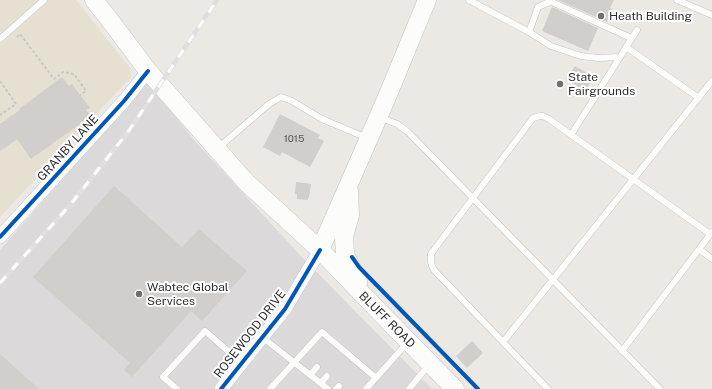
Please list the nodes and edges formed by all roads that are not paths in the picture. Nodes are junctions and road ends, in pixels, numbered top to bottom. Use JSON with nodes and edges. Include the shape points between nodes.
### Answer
{"nodes":[{"id":1,"x":44,"y":0,"type":"edge"},
{"id":2,"x":94,"y":0,"type":"edge"},
{"id":3,"x":427,"y":0,"type":"edge"},
{"id":4,"x":469,"y":0,"type":"edge"},
{"id":5,"x":677,"y":0,"type":"edge"},
{"id":6,"x":712,"y":15,"type":"edge"},
{"id":7,"x":637,"y":30,"type":"dead end"},
{"id":8,"x":528,"y":32,"type":"junction"},
{"id":9,"x":632,"y":38,"type":"junction"},
{"id":10,"x":0,"y":39,"type":"edge"},
{"id":11,"x":626,"y":47,"type":"junction"},
{"id":12,"x":620,"y":57,"type":"junction"},
{"id":13,"x":148,"y":71,"type":"junction"},
{"id":14,"x":712,"y":81,"type":"edge"},
{"id":15,"x":699,"y":98,"type":"junction"},
{"id":16,"x":378,"y":116,"type":"junction"},
{"id":17,"x":572,"y":134,"type":"junction"},
{"id":18,"x":368,"y":139,"type":"junction"},
{"id":19,"x":217,"y":149,"type":"junction"},
{"id":20,"x":634,"y":179,"type":"junction"},
{"id":21,"x":349,"y":183,"type":"junction"},
{"id":22,"x":472,"y":198,"type":"junction"},
{"id":23,"x":711,"y":233,"type":"edge"},
{"id":24,"x":0,"y":237,"type":"edge"},
{"id":25,"x":699,"y":249,"type":"junction"},
{"id":26,"x":320,"y":250,"type":"junction"},
{"id":27,"x":712,"y":259,"type":"edge"},
{"id":28,"x":553,"y":280,"type":"junction"},
{"id":29,"x":367,"y":299,"type":"junction"},
{"id":30,"x":262,"y":338,"type":"junction"},
{"id":31,"x":408,"y":341,"type":"junction"},
{"id":32,"x":503,"y":342,"type":"junction"},
{"id":33,"x":336,"y":344,"type":"junction"},
{"id":34,"x":332,"y":350,"type":"dead end"},
{"id":35,"x":622,"y":351,"type":"junction"},
{"id":36,"x":347,"y":353,"type":"junction"},
{"id":37,"x":342,"y":358,"type":"dead end"},
{"id":38,"x":294,"y":362,"type":"junction"},
{"id":39,"x":358,"y":362,"type":"junction"},
{"id":40,"x":242,"y":363,"type":"junction"},
{"id":41,"x":430,"y":363,"type":"junction"},
{"id":42,"x":317,"y":367,"type":"dead end"},
{"id":43,"x":353,"y":368,"type":"dead end"},
{"id":44,"x":310,"y":375,"type":"junction"},
{"id":45,"x":328,"y":376,"type":"dead end"},
{"id":46,"x":376,"y":378,"type":"junction"},
{"id":47,"x":321,"y":383,"type":"junction"},
{"id":48,"x":176,"y":389,"type":"edge"},
{"id":49,"x":221,"y":389,"type":"edge"},
{"id":50,"x":270,"y":389,"type":"edge"},
{"id":51,"x":328,"y":389,"type":"edge"},
{"id":52,"x":366,"y":389,"type":"edge"},
{"id":53,"x":409,"y":389,"type":"edge"},
{"id":54,"x":455,"y":389,"type":"edge"},
{"id":55,"x":548,"y":389,"type":"edge"},
{"id":56,"x":660,"y":389,"type":"edge"}],
"edges":[{"from":1,"to":10,"type":"lane"},
{"from":2,"to":13,"type":"main road","name":"BLUFF ROAD"},
{"from":3,"to":16,"type":"main road","name":"ROSEWOOD DRIVE"},
{"from":4,"to":8,"type":"lane"},
{"from":5,"to":6,"type":"lane"},
{"from":7,"to":9,"type":"lane"},
{"from":8,"to":9,"type":"lane","via":[[538,7],[552,2]]},
{"from":8,"to":12,"type":"lane","via":[[552,46],[581,56]]},
{"from":9,"to":11,"type":"lane"},
{"from":11,"to":12,"type":"lane"},
{"from":11,"to":15,"type":"lane"},
{"from":12,"to":17,"type":"lane"},
{"from":13,"to":19,"type":"main road","name":"BLUFF ROAD"},
{"from":13,"to":24,"type":"street","name":"GRANBY LANE","via":[[124,102]]},
{"from":14,"to":15,"type":"lane"},
{"from":15,"to":20,"type":"lane"},
{"from":16,"to":18,"type":"main road","name":"ROSEWOOD DRIVE"},
{"from":16,"to":22,"type":"lane","via":[[403,128]]},
{"from":17,"to":20,"type":"lane"},
{"from":17,"to":22,"type":"lane","via":[[546,117],[533,118]]},
{"from":18,"to":19,"type":"lane","via":[[281,97],[269,104]]},
{"from":18,"to":21,"type":"main road","name":"ROSEWOOD DRIVE"},
{"from":19,"to":26,"type":"main road","name":"BLUFF ROAD","via":[[246,182]]},
{"from":20,"to":23,"type":"lane"},
{"from":20,"to":28,"type":"lane"},
{"from":21,"to":26,"type":"main road","name":"ROSEWOOD DRIVE"},
{"from":21,"to":29,"type":"main road","via":[[350,215],[344,237],[345,254]]},
{"from":22,"to":28,"type":"lane"},
{"from":22,"to":32,"type":"lane","via":[[431,254],[431,262],[434,270]]},
{"from":23,"to":25,"type":"lane"},
{"from":25,"to":27,"type":"lane"},
{"from":25,"to":35,"type":"lane"},
{"from":26,"to":29,"type":"main road","name":"BLUFF ROAD"},
{"from":26,"to":30,"type":"street","name":"ROSEWOOD DRIVE","via":[[285,309]]},
{"from":28,"to":32,"type":"lane"},
{"from":28,"to":35,"type":"lane"},
{"from":29,"to":31,"type":"main road","name":"BLUFF ROAD"},
{"from":30,"to":38,"type":"lane"},
{"from":30,"to":40,"type":"street","name":"ROSEWOOD DRIVE"},
{"from":31,"to":41,"type":"main road","name":"BLUFF ROAD"},
{"from":31,"to":46,"type":"lane"},
{"from":32,"to":55,"type":"lane"},
{"from":33,"to":34,"type":"lane"},
{"from":33,"to":36,"type":"lane"},
{"from":33,"to":38,"type":"lane","via":[[322,332]]},
{"from":35,"to":56,"type":"lane"},
{"from":36,"to":37,"type":"lane"},
{"from":36,"to":39,"type":"lane"},
{"from":38,"to":44,"type":"lane"},
{"from":38,"to":50,"type":"lane"},
{"from":39,"to":43,"type":"lane"},
{"from":39,"to":46,"type":"lane"},
{"from":40,"to":48,"type":"lane","via":[[205,331],[163,378]]},
{"from":40,"to":49,"type":"street","name":"ROSEWOOD DRIVE"},
{"from":41,"to":53,"type":"lane"},
{"from":41,"to":54,"type":"main road","name":"BLUFF ROAD"},
{"from":42,"to":44,"type":"lane"},
{"from":44,"to":47,"type":"lane"},
{"from":45,"to":47,"type":"lane"},
{"from":46,"to":52,"type":"lane"},
{"from":47,"to":51,"type":"lane"}]}
